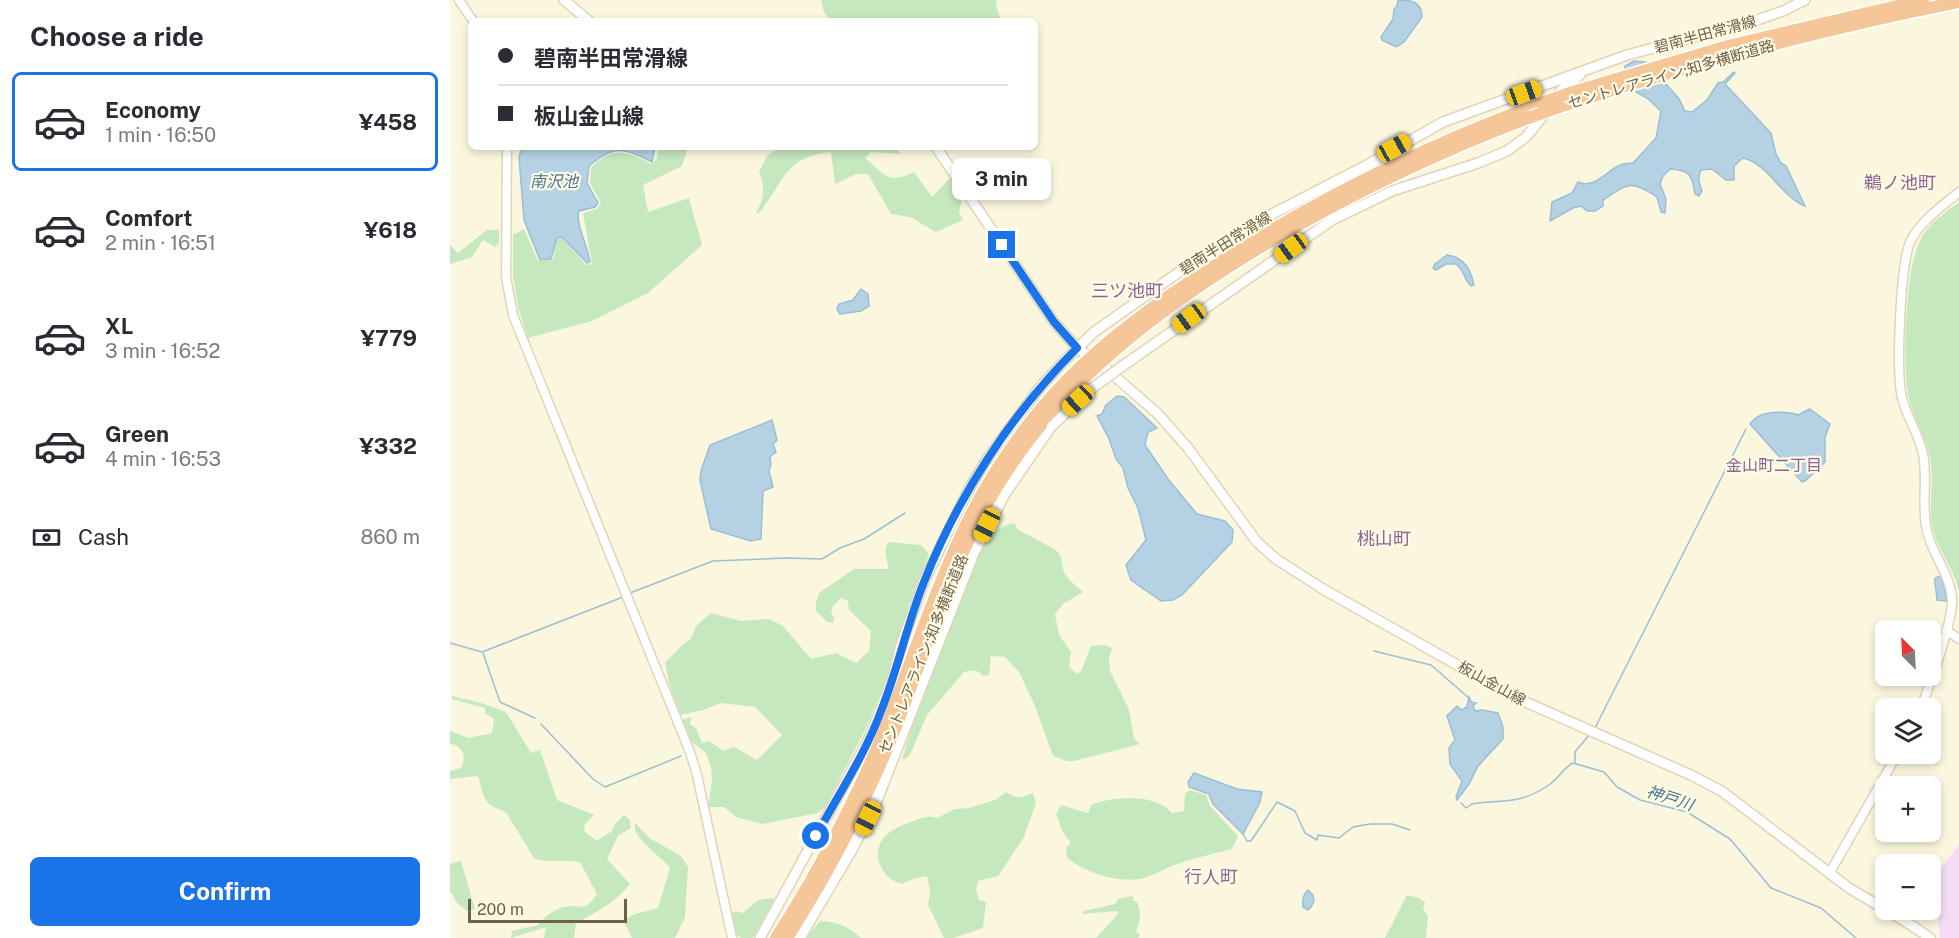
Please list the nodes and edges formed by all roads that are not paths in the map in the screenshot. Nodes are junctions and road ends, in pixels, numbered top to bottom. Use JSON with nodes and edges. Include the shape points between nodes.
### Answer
{"nodes":[{"id":1,"x":459,"y":0,"type":"edge"},
{"id":2,"x":564,"y":0,"type":"edge"},
{"id":3,"x":1805,"y":0,"type":"edge"},
{"id":4,"x":1923,"y":0,"type":"edge"},
{"id":5,"x":1959,"y":2,"type":"edge"},
{"id":6,"x":471,"y":18,"type":"edge"},
{"id":7,"x":585,"y":18,"type":"edge"},
{"id":8,"x":1603,"y":63,"type":"junction"},
{"id":9,"x":1670,"y":67,"type":"junction"},
{"id":10,"x":1612,"y":84,"type":"junction"},
{"id":11,"x":1541,"y":87,"type":"junction"},
{"id":12,"x":1551,"y":104,"type":"junction"},
{"id":13,"x":507,"y":150,"type":"edge"},
{"id":14,"x":938,"y":150,"type":"edge"},
{"id":15,"x":1959,"y":192,"type":"edge"},
{"id":16,"x":1077,"y":348,"type":"junction"},
{"id":17,"x":1086,"y":354,"type":"dead end"},
{"id":18,"x":1103,"y":366,"type":"dead end"},
{"id":19,"x":1946,"y":630,"type":"junction"},
{"id":20,"x":1959,"y":639,"type":"edge"},
{"id":21,"x":1924,"y":698,"type":"edge"},
{"id":22,"x":1892,"y":764,"type":"edge"},
{"id":23,"x":1829,"y":874,"type":"junction"},
{"id":24,"x":732,"y":938,"type":"edge"},
{"id":25,"x":760,"y":938,"type":"edge"},
{"id":26,"x":776,"y":938,"type":"edge"},
{"id":27,"x":787,"y":938,"type":"edge"},
{"id":28,"x":800,"y":938,"type":"edge"},
{"id":29,"x":1930,"y":938,"type":"edge"}],
"edges":[{"from":1,"to":6,"type":"street"},
{"from":2,"to":7,"type":"main road"},
{"from":3,"to":8,"type":"main road","name":"碧南半田常滑線","via":[[1751,22]]},
{"from":4,"to":9,"type":"highway","name":"セントレアライン;知多横断道路","via":[[1790,30]]},
{"from":5,"to":9,"type":"highway","name":"セントレアライン;知多横断道路"},
{"from":8,"to":11,"type":"main road","name":"碧南半田常滑線"},
{"from":8,"to":12,"type":"main road","name":"碧南半田常滑線","via":[[1572,80]]},
{"from":9,"to":10,"type":"highway","name":"セントレアライン;知多横断道路"},
{"from":10,"to":12,"type":"highway","name":"セントレアライン;知多横断道路"},
{"from":10,"to":12,"type":"highway","name":"セントレアライン;知多横断道路","bridge":true,"via":[[1573,92]]},
{"from":11,"to":12,"type":"main road","via":[[1550,90],[1554,97]]},
{"from":11,"to":16,"type":"main road","name":"碧南半田常滑線","via":[[1443,122],[1247,227],[1112,318]]},
{"from":12,"to":26,"type":"highway","name":"セントレアライン;知多横断道路","via":[[1476,128],[1320,202],[1197,277],[1139,318],[1088,360],[1051,398],[994,474],[967,523],[859,790],[816,874]]},
{"from":12,"to":27,"type":"highway","name":"セントレアライン;知多横断道路","bridge":true,"via":[[1532,117],[1379,182],[1245,257],[1123,342],[1057,405],[1014,460],[980,517],[871,786]]},
{"from":12,"to":28,"type":"main road","name":"碧南半田常滑線","bridge":true,"via":[[1526,137],[1507,151],[1375,198],[1316,230],[1091,389],[1051,427],[1005,494],[974,553],[876,802]]},
{"from":13,"to":24,"type":"street","via":[[506,277],[513,315],[690,752]]},
{"from":14,"to":16,"type":"main road","via":[[1054,322]]},
{"from":15,"to":19,"type":"street","via":[[1929,216],[1910,242],[1902,291],[1900,384],[1923,452],[1927,531],[1949,582],[1951,608]]},
{"from":16,"to":17,"type":"main road"},
{"from":16,"to":25,"type":"main road","name":"碧南半田常滑線","via":[[1041,386],[1005,434],[961,504],[924,582],[889,691],[869,739]]},
{"from":18,"to":23,"type":"main road","name":"板山金山線","via":[[1158,414],[1257,542],[1276,560],[1512,696],[1723,792]]},
{"from":19,"to":20,"type":"street"},
{"from":19,"to":21,"type":"street"},
{"from":22,"to":23,"type":"street"},
{"from":23,"to":29,"type":"main road","name":"板山金山線"}]}
